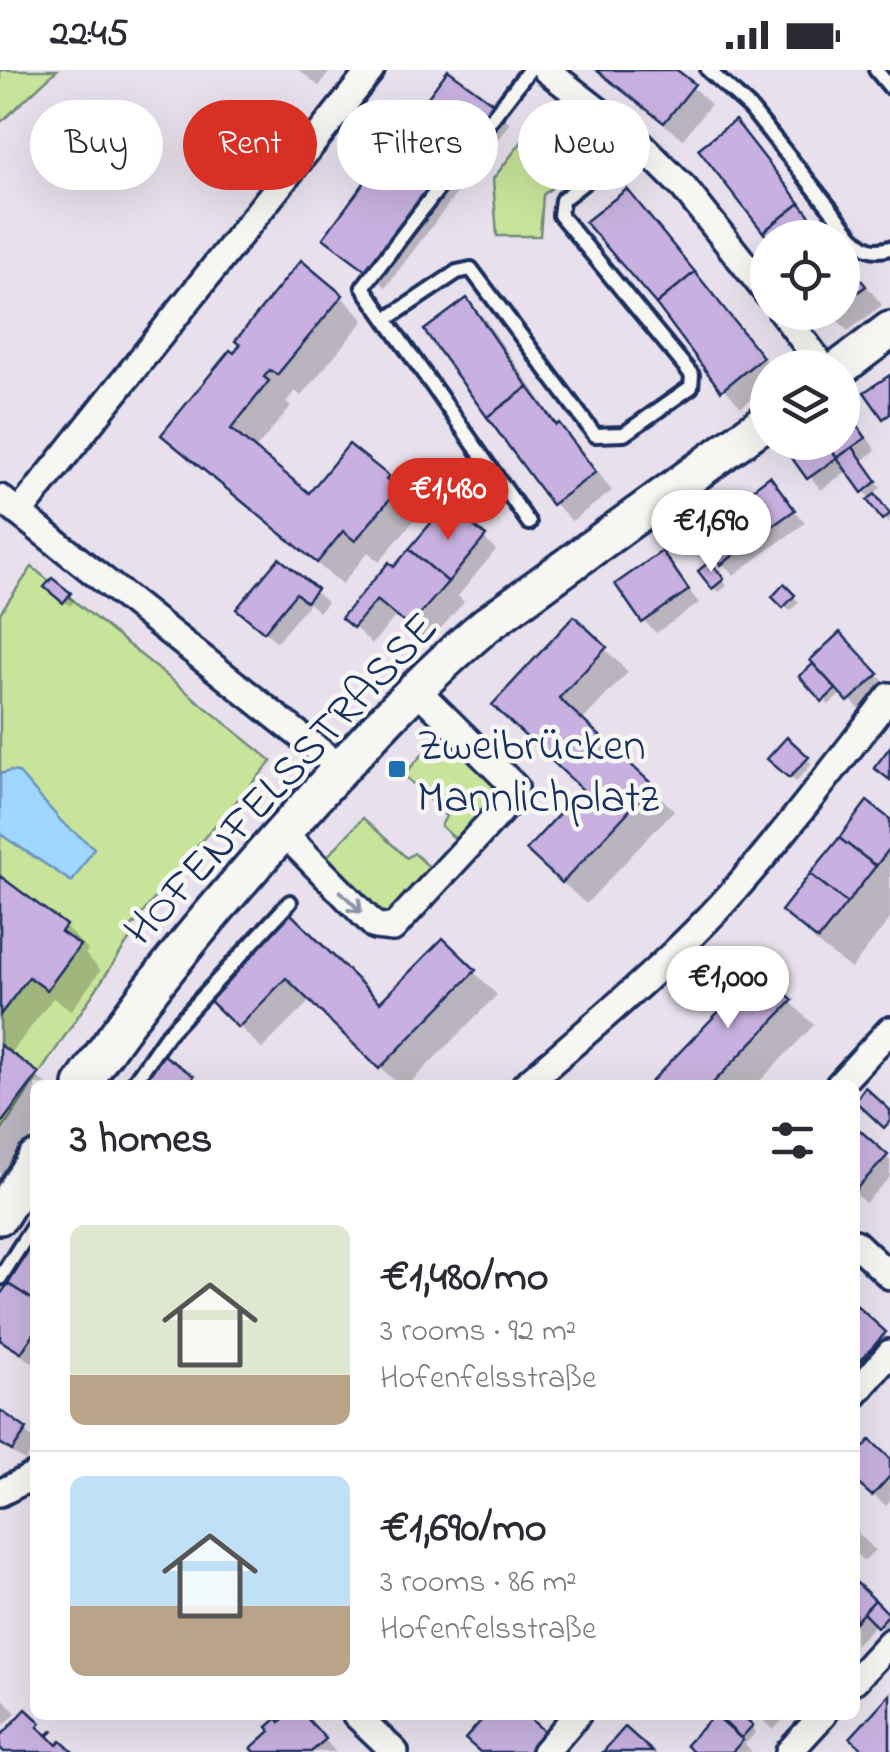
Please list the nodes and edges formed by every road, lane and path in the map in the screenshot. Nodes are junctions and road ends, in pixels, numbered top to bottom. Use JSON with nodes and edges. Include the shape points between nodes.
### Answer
{"nodes":[{"id":1,"x":371,"y":70,"type":"edge"},
{"id":2,"x":529,"y":70,"type":"edge"},
{"id":3,"x":546,"y":70,"type":"edge"},
{"id":4,"x":708,"y":70,"type":"edge"},
{"id":5,"x":876,"y":70,"type":"edge"},
{"id":6,"x":890,"y":87,"type":"edge"},
{"id":7,"x":584,"y":100,"type":"edge"},
{"id":8,"x":650,"y":154,"type":"edge"},
{"id":9,"x":575,"y":190,"type":"edge"},
{"id":10,"x":890,"y":248,"type":"edge"},
{"id":11,"x":750,"y":271,"type":"edge"},
{"id":12,"x":387,"y":319,"type":"junction"},
{"id":13,"x":890,"y":330,"type":"edge"},
{"id":14,"x":860,"y":353,"type":"edge"},
{"id":15,"x":750,"y":433,"type":"edge"},
{"id":16,"x":10,"y":506,"type":"edge"},
{"id":17,"x":529,"y":523,"type":"dead end"},
{"id":18,"x":416,"y":689,"type":"junction"},
{"id":19,"x":890,"y":696,"type":"edge"},
{"id":20,"x":341,"y":768,"type":"junction"},
{"id":21,"x":282,"y":832,"type":"junction"},
{"id":22,"x":290,"y":902,"type":"dead end"},
{"id":23,"x":890,"y":1030,"type":"edge"},
{"id":24,"x":86,"y":1080,"type":"edge"},
{"id":25,"x":136,"y":1080,"type":"edge"},
{"id":26,"x":531,"y":1080,"type":"edge"},
{"id":27,"x":844,"y":1080,"type":"edge"},
{"id":28,"x":30,"y":1168,"type":"edge"},
{"id":29,"x":0,"y":1216,"type":"edge"},
{"id":30,"x":30,"y":1232,"type":"edge"},
{"id":31,"x":860,"y":1248,"type":"edge"},
{"id":32,"x":890,"y":1276,"type":"edge"},
{"id":33,"x":0,"y":1278,"type":"edge"},
{"id":34,"x":890,"y":1353,"type":"edge"},
{"id":35,"x":860,"y":1388,"type":"edge"},
{"id":36,"x":30,"y":1477,"type":"edge"},
{"id":37,"x":0,"y":1492,"type":"edge"},
{"id":38,"x":890,"y":1642,"type":"edge"},
{"id":39,"x":860,"y":1675,"type":"edge"},
{"id":40,"x":361,"y":1720,"type":"edge"},
{"id":41,"x":572,"y":1720,"type":"edge"},
{"id":42,"x":818,"y":1720,"type":"edge"},
{"id":43,"x":395,"y":1752,"type":"edge"},
{"id":44,"x":544,"y":1752,"type":"edge"},
{"id":45,"x":789,"y":1752,"type":"edge"}],
"edges":[{"from":1,"to":16,"type":"street"},
{"from":2,"to":12,"type":"lane","via":[[362,286]]},
{"from":3,"to":7,"type":"street"},
{"from":4,"to":10,"type":"lane","via":[[750,108],[866,250]]},
{"from":5,"to":6,"type":"lane"},
{"from":8,"to":11,"type":"street"},
{"from":9,"to":12,"type":"lane","via":[[562,200],[560,215],[692,375],[691,386],[624,434],[594,435],[471,270],[457,272]]},
{"from":12,"to":17,"type":"lane"},
{"from":13,"to":14,"type":"main road"},
{"from":15,"to":18,"type":"main road","name":"HOFENFELSSTRASSE","via":[[486,625]]},
{"from":16,"to":20,"type":"street"},
{"from":18,"to":20,"type":"main road","name":"HOFENFELSSTRASSE"},
{"from":21,"to":18,"type":"street","one_way":true,"via":[[376,926],[394,928],[509,802],[514,787]]},
{"from":19,"to":26,"type":"street","via":[[720,906]]},
{"from":20,"to":21,"type":"main road","name":"HOFENFELSSTRASSE"},
{"from":21,"to":24,"type":"main road","name":"HOFENFELSSTRASSE","via":[[188,939]]},
{"from":22,"to":25,"type":"lane","name":"HOFENFELSSTRASSE","via":[[168,1035]]},
{"from":23,"to":27,"type":"street"},
{"from":28,"to":29,"type":"main road"},
{"from":30,"to":33,"type":"lane"},
{"from":31,"to":32,"type":"street"},
{"from":34,"to":35,"type":"street"},
{"from":36,"to":37,"type":"street"},
{"from":38,"to":39,"type":"street"},
{"from":40,"to":43,"type":"street"},
{"from":41,"to":44,"type":"street"},
{"from":42,"to":45,"type":"street"}]}
